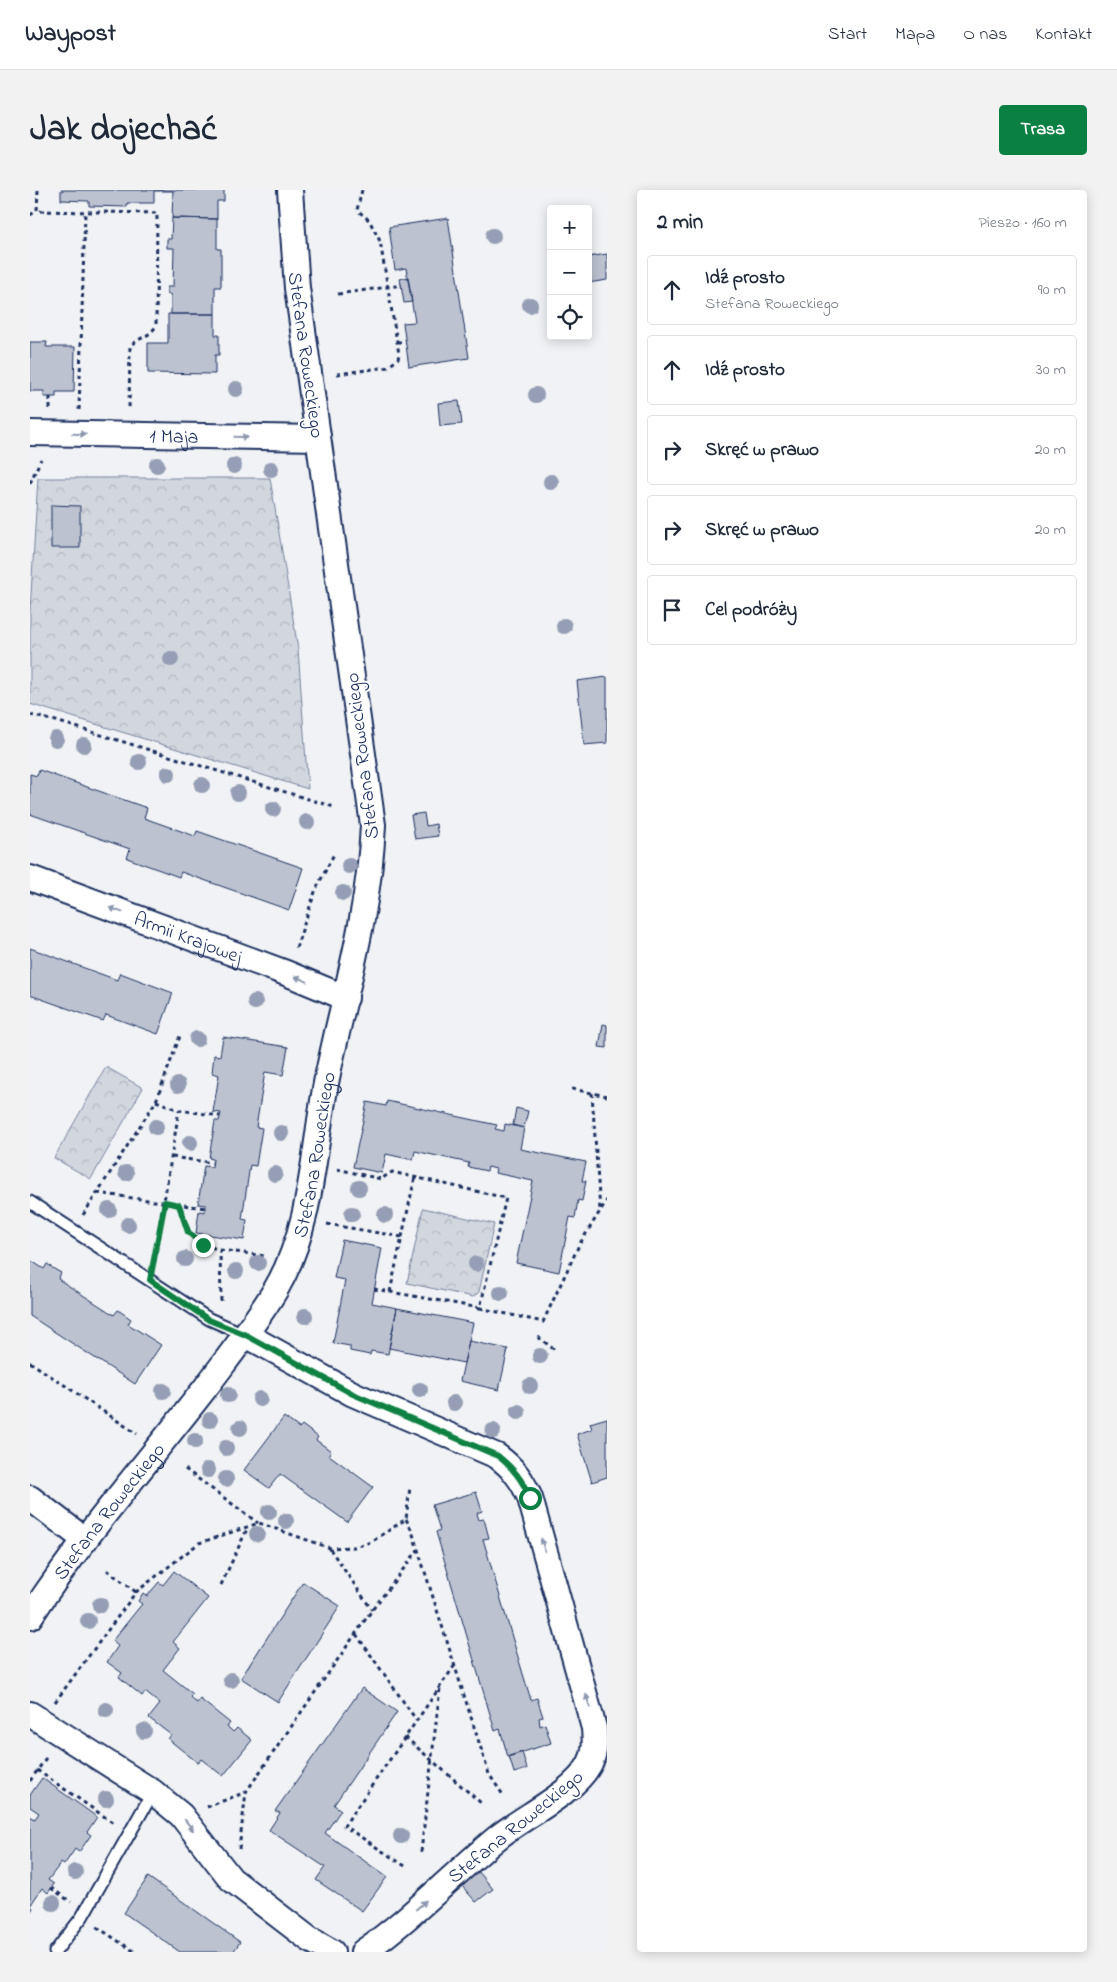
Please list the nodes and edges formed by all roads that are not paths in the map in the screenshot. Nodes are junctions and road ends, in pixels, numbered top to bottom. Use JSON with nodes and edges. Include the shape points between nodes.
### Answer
{"nodes":[{"id":1,"x":290,"y":190,"type":"edge"},
{"id":2,"x":30,"y":433,"type":"edge"},
{"id":3,"x":318,"y":438,"type":"junction"},
{"id":4,"x":30,"y":878,"type":"edge"},
{"id":5,"x":346,"y":998,"type":"junction"},
{"id":6,"x":30,"y":1202,"type":"edge"},
{"id":7,"x":246,"y":1335,"type":"junction"},
{"id":8,"x":30,"y":1498,"type":"edge"},
{"id":9,"x":85,"y":1540,"type":"junction"},
{"id":10,"x":30,"y":1617,"type":"edge"},
{"id":11,"x":30,"y":1714,"type":"edge"},
{"id":12,"x":153,"y":1792,"type":"junction"},
{"id":13,"x":390,"y":1944,"type":"edge"},
{"id":14,"x":55,"y":1952,"type":"edge"},
{"id":15,"x":332,"y":1952,"type":"edge"},
{"id":16,"x":363,"y":1952,"type":"edge"}],
"edges":[{"from":1,"to":3,"type":"street","name":"Stefana Roweckiego","via":[[297,288]]},
{"from":2,"to":3,"type":"street","name":"1 Maja","one_way":true},
{"from":3,"to":5,"type":"street","name":"Stefana Roweckiego","via":[[373,824],[368,891]]},
{"from":5,"to":4,"type":"street","name":"Armii Krajowej","one_way":true},
{"from":5,"to":7,"type":"street","name":"Stefana Roweckiego","via":[[327,1080],[299,1239],[276,1288]]},
{"from":6,"to":7,"type":"lane","via":[[209,1320]]},
{"from":7,"to":9,"type":"street","name":"Stefana Roweckiego"},
{"from":13,"to":7,"type":"street","name":"Stefana Roweckiego","one_way":true,"via":[[498,1837],[583,1774],[595,1744],[591,1713],[530,1498],[524,1482],[513,1468],[498,1456],[353,1394]]},
{"from":8,"to":9,"type":"street"},
{"from":9,"to":10,"type":"street","name":"Stefana Roweckiego"},
{"from":11,"to":12,"type":"street"},
{"from":12,"to":14,"type":"lane","via":[[82,1917]]},
{"from":12,"to":15,"type":"street","one_way":true,"via":[[181,1815],[231,1878],[309,1939]]},
{"from":13,"to":16,"type":"street","name":"Stefana Roweckiego"}]}
